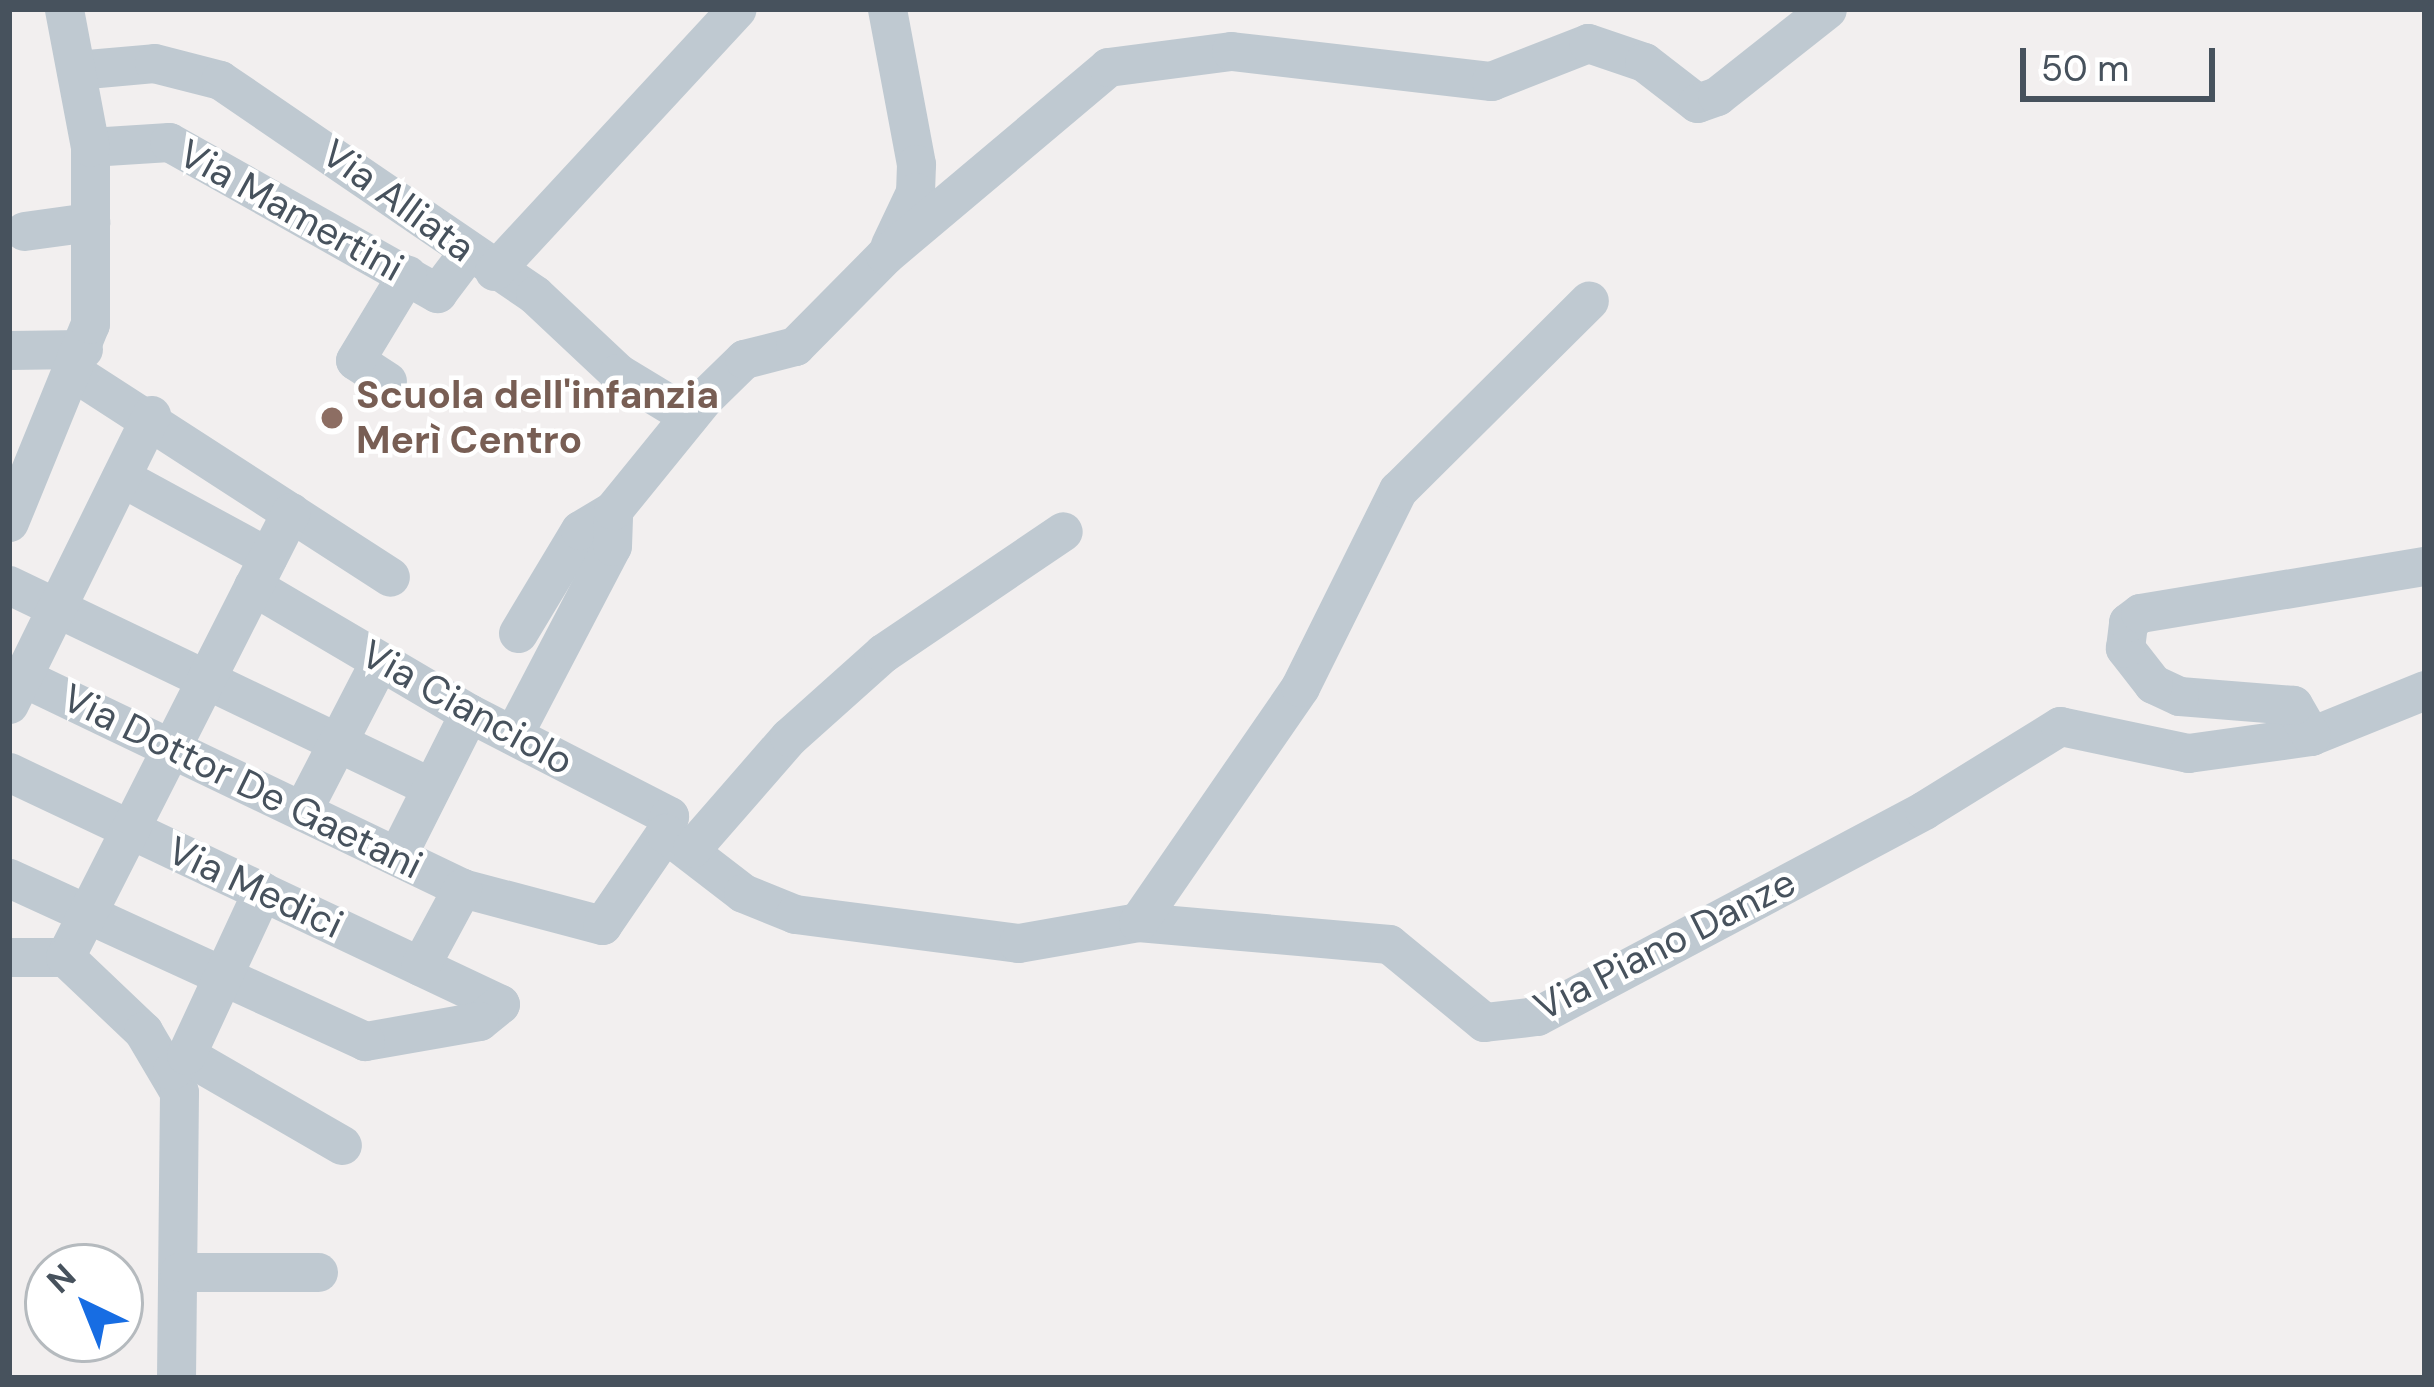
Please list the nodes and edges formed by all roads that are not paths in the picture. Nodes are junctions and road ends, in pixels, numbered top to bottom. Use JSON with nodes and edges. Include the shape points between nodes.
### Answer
{"nodes":[{"id":1,"x":64,"y":9,"type":"edge"},
{"id":2,"x":736,"y":9,"type":"edge"},
{"id":3,"x":887,"y":9,"type":"edge"},
{"id":4,"x":1827,"y":9,"type":"edge"},
{"id":5,"x":76,"y":70,"type":"junction"},
{"id":6,"x":90,"y":147,"type":"junction"},
{"id":7,"x":90,"y":222,"type":"junction"},
{"id":8,"x":23,"y":232,"type":"dead end"},
{"id":9,"x":885,"y":255,"type":"junction"},
{"id":10,"x":481,"y":261,"type":"junction"},
{"id":11,"x":407,"y":274,"type":"junction"},
{"id":12,"x":1589,"y":300,"type":"dead end"},
{"id":13,"x":9,"y":350,"type":"edge"},
{"id":14,"x":79,"y":361,"type":"junction"},
{"id":15,"x":387,"y":381,"type":"dead end"},
{"id":16,"x":151,"y":415,"type":"junction"},
{"id":17,"x":688,"y":416,"type":"junction"},
{"id":18,"x":121,"y":477,"type":"junction"},
{"id":19,"x":613,"y":510,"type":"junction"},
{"id":20,"x":291,"y":512,"type":"junction"},
{"id":21,"x":9,"y":522,"type":"edge"},
{"id":22,"x":1063,"y":531,"type":"dead end"},
{"id":23,"x":2425,"y":566,"type":"edge"},
{"id":24,"x":261,"y":572,"type":"junction"},
{"id":25,"x":390,"y":577,"type":"dead end"},
{"id":26,"x":9,"y":585,"type":"edge"},
{"id":27,"x":56,"y":608,"type":"junction"},
{"id":28,"x":518,"y":633,"type":"dead end"},
{"id":29,"x":379,"y":662,"type":"junction"},
{"id":30,"x":206,"y":680,"type":"junction"},
{"id":31,"x":16,"y":690,"type":"edge"},
{"id":32,"x":2425,"y":690,"type":"edge"},
{"id":33,"x":469,"y":712,"type":"junction"},
{"id":34,"x":513,"y":735,"type":"junction"},
{"id":35,"x":2311,"y":736,"type":"junction"},
{"id":36,"x":338,"y":742,"type":"junction"},
{"id":37,"x":171,"y":748,"type":"junction"},
{"id":38,"x":9,"y":772,"type":"edge"},
{"id":39,"x":431,"y":787,"type":"junction"},
{"id":40,"x":302,"y":811,"type":"junction"},
{"id":41,"x":130,"y":829,"type":"junction"},
{"id":42,"x":678,"y":841,"type":"junction"},
{"id":43,"x":397,"y":856,"type":"junction"},
{"id":44,"x":9,"y":878,"type":"edge"},
{"id":45,"x":462,"y":888,"type":"junction"},
{"id":46,"x":262,"y":891,"type":"junction"},
{"id":47,"x":87,"y":914,"type":"junction"},
{"id":48,"x":1138,"y":922,"type":"junction"},
{"id":49,"x":9,"y":957,"type":"edge"},
{"id":50,"x":65,"y":957,"type":"junction"},
{"id":51,"x":420,"y":966,"type":"junction"},
{"id":52,"x":224,"y":976,"type":"junction"},
{"id":53,"x":179,"y":1063,"type":"junction"},
{"id":54,"x":342,"y":1145,"type":"dead end"},
{"id":55,"x":179,"y":1272,"type":"junction"},
{"id":56,"x":318,"y":1272,"type":"dead end"},
{"id":57,"x":176,"y":1378,"type":"edge"}],
"edges":[{"from":1,"to":5,"type":"street"},
{"from":2,"to":10,"type":"street"},
{"from":3,"to":9,"type":"street","via":[[916,164],[915,192]]},
{"from":4,"to":9,"type":"street","via":[[1717,96],[1697,103],[1644,62],[1588,43],[1491,81],[1231,51],[1136,58],[1076,91]]},
{"from":5,"to":6,"type":"street"},
{"from":5,"to":10,"type":"street","name":"Via Alliata","via":[[154,63],[220,80]]},
{"from":6,"to":7,"type":"street"},
{"from":6,"to":11,"type":"street","name":"Via Mamertini","via":[[169,142]]},
{"from":7,"to":8,"type":"street"},
{"from":7,"to":14,"type":"street","via":[[90,325]]},
{"from":9,"to":17,"type":"street","via":[[795,346],[744,359]]},
{"from":10,"to":11,"type":"street","name":"Via Mamertini","via":[[437,293]]},
{"from":10,"to":17,"type":"street","name":"Via Alliata","via":[[567,319],[618,373]]},
{"from":11,"to":15,"type":"street","via":[[355,360]]},
{"from":12,"to":48,"type":"street","via":[[1398,490],[1300,687]]},
{"from":13,"to":14,"type":"street"},
{"from":14,"to":16,"type":"street"},
{"from":14,"to":21,"type":"street"},
{"from":16,"to":18,"type":"street"},
{"from":16,"to":20,"type":"street"},
{"from":17,"to":19,"type":"street"},
{"from":18,"to":24,"type":"street","name":"Via Cianciolo"},
{"from":18,"to":27,"type":"street"},
{"from":19,"to":28,"type":"street","via":[[580,530]]},
{"from":19,"to":34,"type":"street","via":[[612,546]]},
{"from":20,"to":24,"type":"street"},
{"from":20,"to":25,"type":"street"},
{"from":22,"to":42,"type":"street","via":[[883,653]]},
{"from":23,"to":35,"type":"street","via":[[2140,613],[2128,622],[2125,648],[2152,684],[2179,697],[2293,706]]},
{"from":24,"to":29,"type":"street","name":"Via Cianciolo"},
{"from":24,"to":30,"type":"street"},
{"from":26,"to":27,"type":"street"},
{"from":27,"to":30,"type":"street"},
{"from":27,"to":31,"type":"street"},
{"from":29,"to":33,"type":"street","name":"Via Cianciolo"},
{"from":29,"to":36,"type":"street"},
{"from":30,"to":36,"type":"street"},
{"from":30,"to":37,"type":"street"},
{"from":31,"to":37,"type":"street","name":"Via Dottor De Gaetani"},
{"from":32,"to":35,"type":"street","name":"Via Piano Danze"},
{"from":33,"to":34,"type":"street","name":"Via Cianciolo"},
{"from":33,"to":39,"type":"street"},
{"from":34,"to":42,"type":"street","name":"Via Cianciolo","via":[[669,816]]},
{"from":35,"to":48,"type":"street","name":"Via Piano Danze","via":[[2188,753],[2060,727],[1924,810],[1537,1016],[1484,1022],[1389,944]]},
{"from":36,"to":39,"type":"street"},
{"from":36,"to":40,"type":"street"},
{"from":37,"to":40,"type":"street","name":"Via Dottor De Gaetani"},
{"from":37,"to":41,"type":"street"},
{"from":38,"to":41,"type":"street","name":"Via Medici"},
{"from":39,"to":43,"type":"street"},
{"from":40,"to":43,"type":"street","name":"Via Dottor De Gaetani"},
{"from":41,"to":46,"type":"street","name":"Via Medici"},
{"from":41,"to":47,"type":"street"},
{"from":42,"to":45,"type":"street","via":[[602,926]]},
{"from":42,"to":48,"type":"street","name":"Via Piano Danze","via":[[743,892],[795,914],[1018,943]]},
{"from":43,"to":45,"type":"street","name":"Via Dottor De Gaetani"},
{"from":44,"to":47,"type":"street"},
{"from":45,"to":51,"type":"street"},
{"from":46,"to":51,"type":"street","name":"Via Medici"},
{"from":46,"to":52,"type":"street"},
{"from":47,"to":50,"type":"street"},
{"from":47,"to":52,"type":"street"},
{"from":49,"to":50,"type":"street"},
{"from":50,"to":53,"type":"street"},
{"from":51,"to":52,"type":"street","name":"Via Medici","via":[[500,1004],[478,1021],[365,1041]]},
{"from":52,"to":53,"type":"street"},
{"from":53,"to":54,"type":"street"},
{"from":53,"to":55,"type":"street"},
{"from":55,"to":56,"type":"street"},
{"from":55,"to":57,"type":"street"}]}
